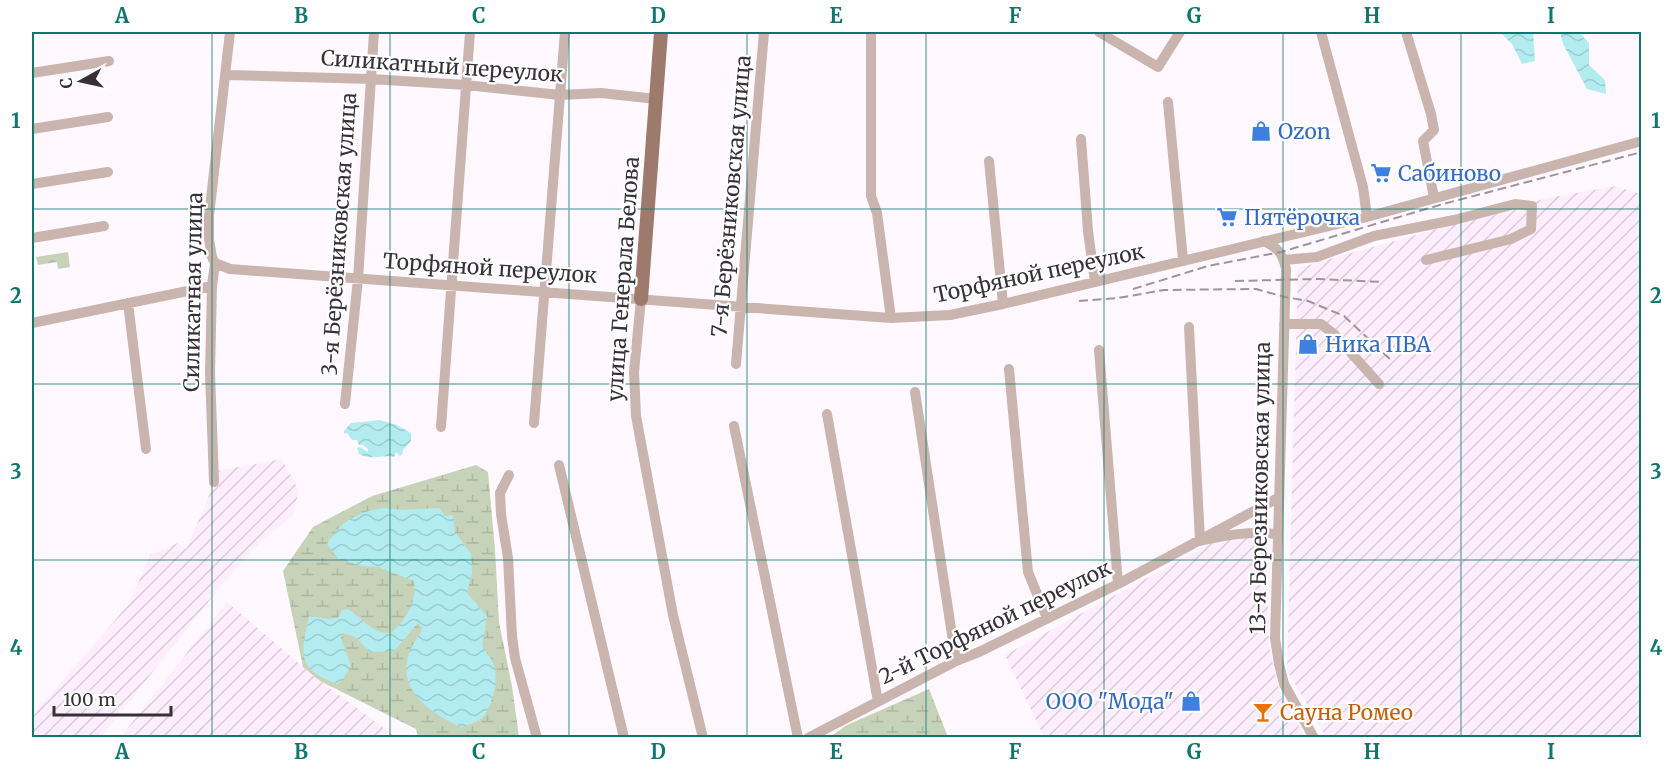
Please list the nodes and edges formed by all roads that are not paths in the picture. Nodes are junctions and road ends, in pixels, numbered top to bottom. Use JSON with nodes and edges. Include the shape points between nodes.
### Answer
{"nodes":[{"id":1,"x":230,"y":32,"type":"edge"},
{"id":2,"x":374,"y":32,"type":"edge"},
{"id":3,"x":470,"y":32,"type":"edge"},
{"id":4,"x":565,"y":32,"type":"edge"},
{"id":5,"x":661,"y":32,"type":"edge"},
{"id":6,"x":764,"y":32,"type":"edge"},
{"id":7,"x":872,"y":32,"type":"edge"},
{"id":8,"x":1099,"y":32,"type":"edge"},
{"id":9,"x":1180,"y":32,"type":"edge"},
{"id":10,"x":1321,"y":32,"type":"edge"},
{"id":11,"x":1406,"y":32,"type":"edge"},
{"id":12,"x":109,"y":60,"type":"dead end"},
{"id":13,"x":32,"y":73,"type":"edge"},
{"id":14,"x":226,"y":75,"type":"junction"},
{"id":15,"x":371,"y":79,"type":"junction"},
{"id":16,"x":466,"y":85,"type":"junction"},
{"id":17,"x":560,"y":95,"type":"junction"},
{"id":18,"x":656,"y":99,"type":"junction"},
{"id":19,"x":1168,"y":102,"type":"dead end"},
{"id":20,"x":108,"y":117,"type":"dead end"},
{"id":21,"x":32,"y":129,"type":"edge"},
{"id":22,"x":1081,"y":139,"type":"dead end"},
{"id":23,"x":1641,"y":141,"type":"edge"},
{"id":24,"x":989,"y":161,"type":"dead end"},
{"id":25,"x":108,"y":172,"type":"dead end"},
{"id":26,"x":32,"y":184,"type":"edge"},
{"id":27,"x":1434,"y":198,"type":"junction"},
{"id":28,"x":1367,"y":217,"type":"junction"},
{"id":29,"x":104,"y":226,"type":"dead end"},
{"id":30,"x":32,"y":238,"type":"edge"},
{"id":31,"x":1264,"y":241,"type":"junction"},
{"id":32,"x":1183,"y":260,"type":"junction"},
{"id":33,"x":1284,"y":260,"type":"junction"},
{"id":34,"x":1426,"y":260,"type":"dead end"},
{"id":35,"x":215,"y":263,"type":"junction"},
{"id":36,"x":358,"y":279,"type":"junction"},
{"id":37,"x":1095,"y":282,"type":"junction"},
{"id":38,"x":451,"y":285,"type":"junction"},
{"id":39,"x":212,"y":286,"type":"junction"},
{"id":40,"x":546,"y":292,"type":"junction"},
{"id":41,"x":641,"y":298,"type":"junction"},
{"id":42,"x":128,"y":303,"type":"junction"},
{"id":43,"x":1003,"y":304,"type":"junction"},
{"id":44,"x":741,"y":307,"type":"junction"},
{"id":45,"x":891,"y":318,"type":"junction"},
{"id":46,"x":32,"y":323,"type":"edge"},
{"id":47,"x":1284,"y":324,"type":"junction"},
{"id":48,"x":1189,"y":327,"type":"dead end"},
{"id":49,"x":1099,"y":350,"type":"dead end"},
{"id":50,"x":736,"y":364,"type":"dead end"},
{"id":51,"x":1009,"y":369,"type":"dead end"},
{"id":52,"x":1379,"y":384,"type":"dead end"},
{"id":53,"x":915,"y":392,"type":"dead end"},
{"id":54,"x":345,"y":404,"type":"dead end"},
{"id":55,"x":827,"y":414,"type":"dead end"},
{"id":56,"x":534,"y":423,"type":"dead end"},
{"id":57,"x":734,"y":426,"type":"dead end"},
{"id":58,"x":441,"y":428,"type":"dead end"},
{"id":59,"x":146,"y":449,"type":"dead end"},
{"id":60,"x":559,"y":465,"type":"dead end"},
{"id":61,"x":509,"y":475,"type":"dead end"},
{"id":62,"x":214,"y":482,"type":"dead end"},
{"id":63,"x":1278,"y":498,"type":"junction"},
{"id":64,"x":1277,"y":534,"type":"junction"},
{"id":65,"x":1200,"y":541,"type":"junction"},
{"id":66,"x":1118,"y":584,"type":"junction"},
{"id":67,"x":1047,"y":618,"type":"junction"},
{"id":68,"x":956,"y":660,"type":"junction"},
{"id":69,"x":878,"y":702,"type":"junction"},
{"id":70,"x":537,"y":738,"type":"edge"},
{"id":71,"x":624,"y":738,"type":"edge"},
{"id":72,"x":703,"y":738,"type":"edge"},
{"id":73,"x":798,"y":738,"type":"edge"},
{"id":74,"x":808,"y":738,"type":"edge"},
{"id":75,"x":1314,"y":738,"type":"edge"}],
"edges":[{"from":1,"to":14,"type":"street","name":"Силикатная улица"},
{"from":2,"to":15,"type":"street","name":"3-я Берёзниковская улица"},
{"from":3,"to":16,"type":"street"},
{"from":4,"to":17,"type":"street"},
{"from":5,"to":18,"type":"main road","name":"улица Генерала Белова"},
{"from":6,"to":44,"type":"street","name":"7-я Берёзниковская улица"},
{"from":7,"to":45,"type":"street","via":[[870,196],[877,213]]},
{"from":8,"to":9,"type":"street","via":[[1158,66]]},
{"from":10,"to":28,"type":"street","via":[[1363,187]]},
{"from":11,"to":27,"type":"street","via":[[1434,130],[1423,141]]},
{"from":12,"to":13,"type":"street"},
{"from":14,"to":15,"type":"street","name":"Силикатный переулок"},
{"from":14,"to":35,"type":"street","name":"Силикатная улица","via":[[209,216]]},
{"from":15,"to":16,"type":"street","name":"Силикатный переулок"},
{"from":15,"to":36,"type":"street","name":"3-я Берёзниковская улица"},
{"from":16,"to":17,"type":"street","name":"Силикатный переулок"},
{"from":16,"to":38,"type":"street"},
{"from":17,"to":18,"type":"street","name":"Силикатный переулок","via":[[601,93]]},
{"from":17,"to":40,"type":"street"},
{"from":18,"to":41,"type":"main road","name":"улица Генерала Белова"},
{"from":19,"to":32,"type":"street"},
{"from":20,"to":21,"type":"street"},
{"from":22,"to":37,"type":"street"},
{"from":23,"to":27,"type":"street","name":"Торфяной переулок"},
{"from":24,"to":43,"type":"street"},
{"from":25,"to":26,"type":"street"},
{"from":27,"to":28,"type":"street","name":"Торфяной переулок"},
{"from":28,"to":31,"type":"street","name":"Торфяной переулок"},
{"from":29,"to":30,"type":"street"},
{"from":31,"to":32,"type":"street","name":"Торфяной переулок"},
{"from":31,"to":33,"type":"street","via":[[1281,252]]},
{"from":32,"to":37,"type":"street","name":"Торфяной переулок"},
{"from":33,"to":34,"type":"street","via":[[1317,257],[1374,236],[1515,204],[1532,206],[1531,229],[1510,239]]},
{"from":33,"to":47,"type":"street","name":"13-я Березниковская улица"},
{"from":35,"to":36,"type":"street","name":"Торфяной переулок","via":[[230,269]]},
{"from":35,"to":39,"type":"street","name":"Силикатная улица"},
{"from":36,"to":38,"type":"street","name":"Торфяной переулок"},
{"from":36,"to":54,"type":"street","name":"3-я Берёзниковская улица"},
{"from":37,"to":43,"type":"street","name":"Торфяной переулок"},
{"from":38,"to":40,"type":"street","name":"Торфяной переулок"},
{"from":38,"to":58,"type":"street"},
{"from":39,"to":42,"type":"street"},
{"from":39,"to":62,"type":"street","name":"Силикатная улица"},
{"from":40,"to":41,"type":"street","name":"Торфяной переулок"},
{"from":40,"to":56,"type":"street"},
{"from":41,"to":44,"type":"street","name":"Торфяной переулок"},
{"from":41,"to":72,"type":"street","name":"улица Генерала Белова","via":[[634,372],[636,416],[673,615]]},
{"from":42,"to":46,"type":"street"},
{"from":42,"to":59,"type":"street"},
{"from":43,"to":45,"type":"street","name":"Торфяной переулок","via":[[950,315]]},
{"from":44,"to":45,"type":"street","name":"Торфяной переулок"},
{"from":44,"to":50,"type":"street","name":"7-я Берёзниковская улица"},
{"from":47,"to":52,"type":"street","via":[[1321,324],[1335,334]]},
{"from":47,"to":63,"type":"street","name":"13-я Березниковская улица"},
{"from":48,"to":65,"type":"street"},
{"from":49,"to":66,"type":"street"},
{"from":51,"to":67,"type":"street","via":[[1028,572]]},
{"from":53,"to":68,"type":"street"},
{"from":55,"to":69,"type":"street"},
{"from":57,"to":73,"type":"street"},
{"from":60,"to":71,"type":"street"},
{"from":61,"to":70,"type":"street","via":[[500,493],[512,636]]},
{"from":63,"to":64,"type":"street","name":"13-я Березниковская улица"},
{"from":63,"to":65,"type":"street","name":"2-й Торфяной переулок"},
{"from":64,"to":65,"type":"street","name":"2-й Торфяной переулок","via":[[1256,531]]},
{"from":64,"to":75,"type":"street","name":"13-я Березниковская улица","via":[[1277,657],[1284,684]]},
{"from":65,"to":66,"type":"street","name":"2-й Торфяной переулок"},
{"from":66,"to":67,"type":"street","name":"2-й Торфяной переулок"},
{"from":67,"to":68,"type":"street","name":"2-й Торфяной переулок"},
{"from":68,"to":69,"type":"street","name":"2-й Торфяной переулок"},
{"from":69,"to":74,"type":"street","name":"2-й Торфяной переулок"}]}
